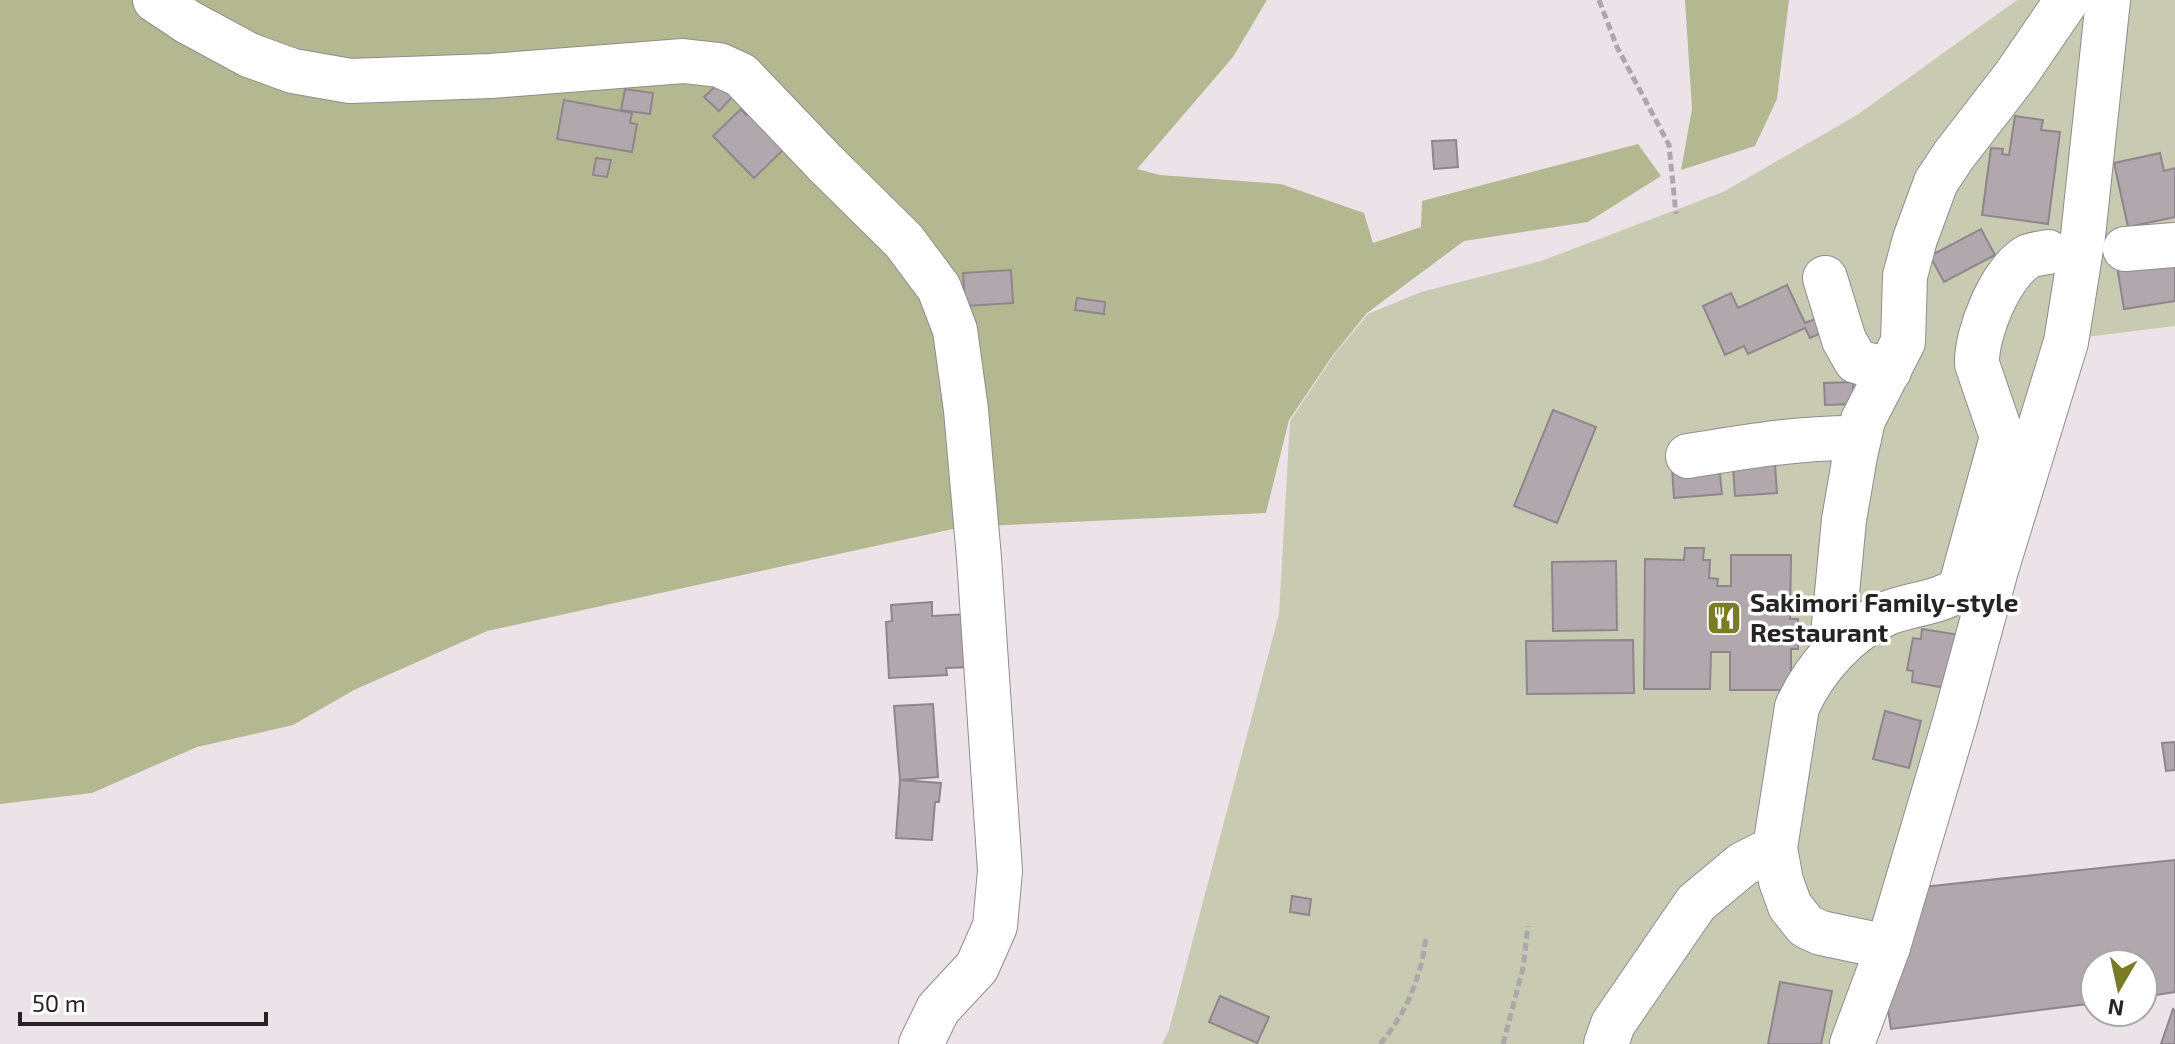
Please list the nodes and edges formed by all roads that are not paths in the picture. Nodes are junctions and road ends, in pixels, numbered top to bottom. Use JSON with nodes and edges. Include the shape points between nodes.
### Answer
{"nodes":[{"id":1,"x":155,"y":0,"type":"edge"},
{"id":2,"x":2067,"y":0,"type":"edge"},
{"id":3,"x":2108,"y":0,"type":"edge"},
{"id":4,"x":2175,"y":245,"type":"edge"},
{"id":5,"x":2125,"y":249,"type":"dead end"},
{"id":6,"x":2048,"y":252,"type":"dead end"},
{"id":7,"x":1825,"y":278,"type":"dead end"},
{"id":8,"x":1889,"y":371,"type":"junction"},
{"id":9,"x":1859,"y":438,"type":"junction"},
{"id":10,"x":1688,"y":456,"type":"dead end"},
{"id":11,"x":1840,"y":646,"type":"junction"},
{"id":12,"x":1775,"y":848,"type":"junction"},
{"id":13,"x":1888,"y":947,"type":"junction"},
{"id":14,"x":921,"y":1044,"type":"edge"},
{"id":15,"x":1606,"y":1044,"type":"edge"},
{"id":16,"x":1852,"y":1044,"type":"edge"}],
"edges":[{"from":1,"to":14,"type":"street","via":[[249,55],[293,71],[350,81],[683,61],[719,65],[741,75],[904,241],[939,288],[955,330],[966,410],[1000,871],[995,926],[977,967],[938,1009]]},
{"from":2,"to":8,"type":"street","via":[[1936,182],[1905,276],[1903,342]]},
{"from":3,"to":13,"type":"street","via":[[2066,342]]},
{"from":4,"to":5,"type":"street"},
{"from":6,"to":11,"type":"street","via":[[2019,264],[1983,324],[1977,364],[2002,437],[1960,589],[1886,614]]},
{"from":7,"to":8,"type":"street","via":[[1856,361]]},
{"from":8,"to":9,"type":"street"},
{"from":9,"to":10,"type":"street","via":[[1771,443]]},
{"from":9,"to":11,"type":"street","via":[[1834,624]]},
{"from":11,"to":12,"type":"street","via":[[1804,690],[1797,707]]},
{"from":12,"to":13,"type":"street","via":[[1790,906],[1806,926]]},
{"from":12,"to":15,"type":"street","via":[[1743,864],[1696,903],[1613,1024]]},
{"from":13,"to":16,"type":"street"}]}
